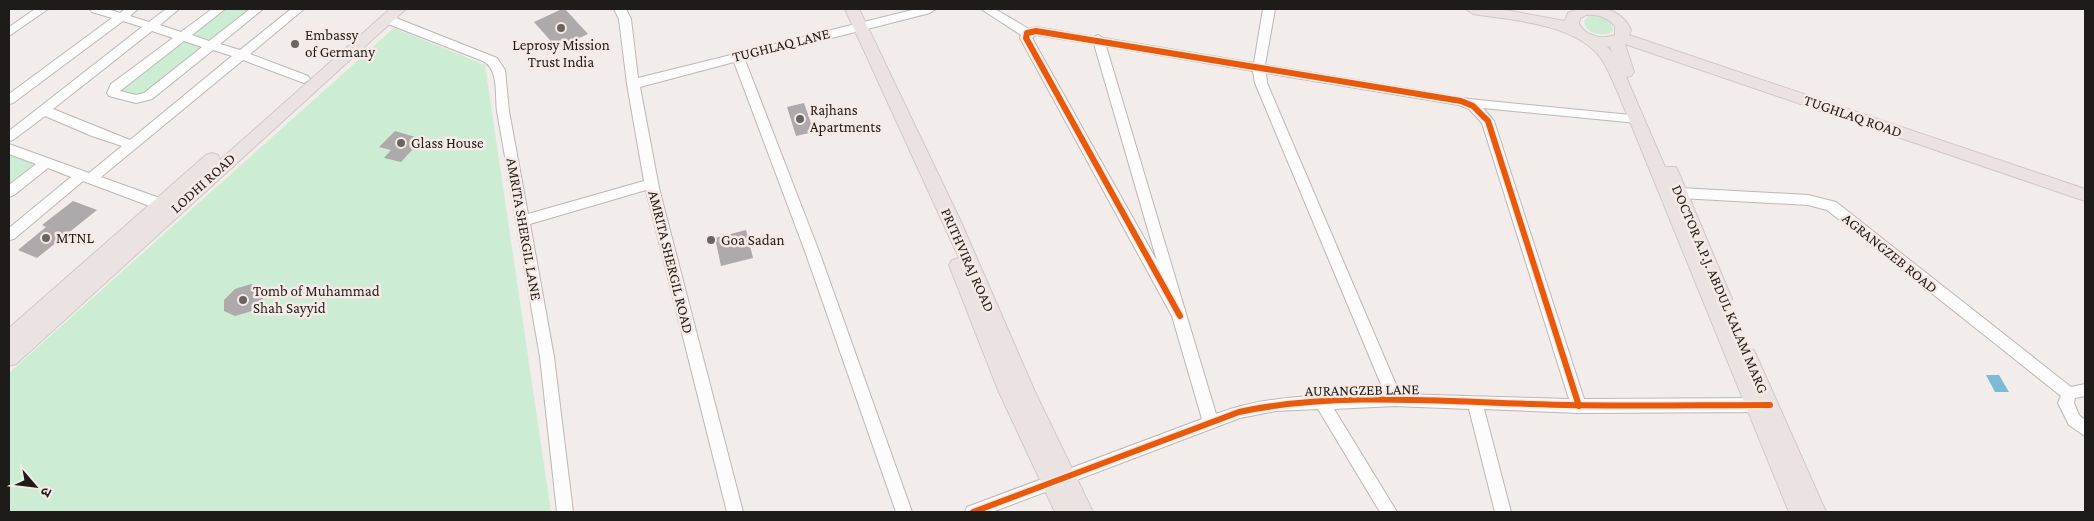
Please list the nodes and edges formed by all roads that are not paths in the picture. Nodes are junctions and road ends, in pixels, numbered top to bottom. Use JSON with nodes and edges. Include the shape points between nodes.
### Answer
{"nodes":[{"id":1,"x":42,"y":9,"type":"edge"},
{"id":2,"x":96,"y":9,"type":"edge"},
{"id":3,"x":132,"y":9,"type":"edge"},
{"id":4,"x":173,"y":9,"type":"edge"},
{"id":5,"x":220,"y":9,"type":"edge"},
{"id":6,"x":257,"y":9,"type":"edge"},
{"id":7,"x":298,"y":9,"type":"edge"},
{"id":8,"x":620,"y":9,"type":"edge"},
{"id":9,"x":841,"y":9,"type":"edge"},
{"id":10,"x":852,"y":9,"type":"edge"},
{"id":11,"x":930,"y":9,"type":"edge"},
{"id":12,"x":988,"y":9,"type":"edge"},
{"id":13,"x":1269,"y":9,"type":"edge"},
{"id":14,"x":1473,"y":9,"type":"edge"},
{"id":15,"x":1512,"y":9,"type":"edge"},
{"id":16,"x":1604,"y":11,"type":"edge"},
{"id":17,"x":390,"y":12,"type":"edge"},
{"id":18,"x":1578,"y":12,"type":"edge"},
{"id":19,"x":121,"y":17,"type":"junction"},
{"id":20,"x":855,"y":26,"type":"junction"},
{"id":21,"x":150,"y":27,"type":"junction"},
{"id":22,"x":1576,"y":31,"type":"junction"},
{"id":23,"x":9,"y":32,"type":"edge"},
{"id":24,"x":1027,"y":33,"type":"junction"},
{"id":25,"x":1620,"y":36,"type":"junction"},
{"id":26,"x":183,"y":37,"type":"junction"},
{"id":27,"x":1098,"y":39,"type":"junction"},
{"id":28,"x":1592,"y":41,"type":"junction"},
{"id":29,"x":211,"y":46,"type":"junction"},
{"id":30,"x":241,"y":55,"type":"junction"},
{"id":31,"x":738,"y":56,"type":"junction"},
{"id":32,"x":1618,"y":66,"type":"junction"},
{"id":33,"x":1259,"y":67,"type":"junction"},
{"id":34,"x":304,"y":79,"type":"junction"},
{"id":35,"x":633,"y":84,"type":"junction"},
{"id":36,"x":9,"y":100,"type":"edge"},
{"id":37,"x":1461,"y":101,"type":"junction"},
{"id":38,"x":43,"y":110,"type":"junction"},
{"id":39,"x":1637,"y":119,"type":"junction"},
{"id":40,"x":9,"y":137,"type":"edge"},
{"id":41,"x":132,"y":144,"type":"junction"},
{"id":42,"x":9,"y":149,"type":"edge"},
{"id":43,"x":46,"y":163,"type":"junction"},
{"id":44,"x":85,"y":177,"type":"junction"},
{"id":45,"x":651,"y":184,"type":"junction"},
{"id":46,"x":2085,"y":190,"type":"edge"},
{"id":47,"x":9,"y":192,"type":"edge"},
{"id":48,"x":1680,"y":193,"type":"junction"},
{"id":49,"x":2085,"y":195,"type":"edge"},
{"id":50,"x":160,"y":204,"type":"junction"},
{"id":51,"x":523,"y":221,"type":"junction"},
{"id":52,"x":12,"y":230,"type":"edge"},
{"id":53,"x":1180,"y":316,"type":"junction"},
{"id":54,"x":9,"y":339,"type":"edge"},
{"id":55,"x":9,"y":358,"type":"edge"},
{"id":56,"x":2085,"y":390,"type":"edge"},
{"id":57,"x":2069,"y":394,"type":"junction"},
{"id":58,"x":1394,"y":400,"type":"junction"},
{"id":59,"x":1322,"y":402,"type":"junction"},
{"id":60,"x":1475,"y":403,"type":"junction"},
{"id":61,"x":1762,"y":405,"type":"junction"},
{"id":62,"x":1579,"y":406,"type":"junction"},
{"id":63,"x":1211,"y":422,"type":"junction"},
{"id":64,"x":2085,"y":429,"type":"edge"},
{"id":65,"x":1060,"y":481,"type":"junction"},
{"id":66,"x":565,"y":512,"type":"edge"},
{"id":67,"x":735,"y":512,"type":"edge"},
{"id":68,"x":904,"y":512,"type":"edge"},
{"id":69,"x":973,"y":512,"type":"edge"},
{"id":70,"x":1065,"y":512,"type":"edge"},
{"id":71,"x":1083,"y":512,"type":"edge"},
{"id":72,"x":1389,"y":512,"type":"edge"},
{"id":73,"x":1503,"y":512,"type":"edge"},
{"id":74,"x":1799,"y":512,"type":"edge"},
{"id":75,"x":1816,"y":512,"type":"edge"}],
"edges":[{"from":1,"to":23,"type":"street"},
{"from":2,"to":19,"type":"street"},
{"from":3,"to":19,"type":"street"},
{"from":4,"to":21,"type":"street"},
{"from":5,"to":26,"type":"street"},
{"from":6,"to":29,"type":"street"},
{"from":7,"to":30,"type":"street"},
{"from":8,"to":35,"type":"street","name":"AMRITA SHERGIL ROAD","via":[[625,19]]},
{"from":9,"to":20,"type":"main road","name":"PRITHVIRAJ ROAD"},
{"from":10,"to":20,"type":"main road","name":"PRITHVIRAJ ROAD"},
{"from":11,"to":20,"type":"street","name":"TUGHLAQ LANE"},
{"from":12,"to":24,"type":"street"},
{"from":13,"to":33,"type":"street"},
{"from":14,"to":22,"type":"main road","via":[[1556,23]]},
{"from":15,"to":18,"type":"main road","via":[[1560,15]]},
{"from":16,"to":18,"type":"main road"},
{"from":16,"to":25,"type":"main road","via":[[1618,20]]},
{"from":17,"to":34,"type":"main road","name":"LODHI ROAD"},
{"from":17,"to":51,"type":"street","name":"AMRITA SHERGIL LANE","via":[[497,65]]},
{"from":17,"to":55,"type":"main road","name":"LODHI ROAD"},
{"from":18,"to":22,"type":"main road","via":[[1572,21]]},
{"from":19,"to":21,"type":"street"},
{"from":19,"to":36,"type":"street"},
{"from":20,"to":31,"type":"street","name":"TUGHLAQ LANE"},
{"from":20,"to":65,"type":"main road","name":"PRITHVIRAJ ROAD","via":[[953,224]]},
{"from":21,"to":26,"type":"street"},
{"from":21,"to":38,"type":"street"},
{"from":22,"to":28,"type":"main road"},
{"from":24,"to":27,"type":"street","via":[[1036,30]]},
{"from":24,"to":53,"type":"street","via":[[1026,38]]},
{"from":25,"to":28,"type":"main road","via":[[1605,43]]},
{"from":25,"to":32,"type":"main road"},
{"from":25,"to":46,"type":"main road","name":"TUGHLAQ ROAD","via":[[1708,61]]},
{"from":25,"to":49,"type":"main road","name":"TUGHLAQ ROAD"},
{"from":26,"to":29,"type":"street"},
{"from":26,"to":29,"type":"street","via":[[116,87],[114,93],[143,98]]},
{"from":27,"to":33,"type":"street"},
{"from":27,"to":53,"type":"street"},
{"from":28,"to":32,"type":"main road"},
{"from":29,"to":30,"type":"street"},
{"from":30,"to":34,"type":"street"},
{"from":30,"to":41,"type":"street"},
{"from":31,"to":35,"type":"street","name":"TUGHLAQ LANE"},
{"from":31,"to":68,"type":"street","via":[[813,254]]},
{"from":32,"to":39,"type":"main road","name":"DOCTOR A.P.J. ABDUL KALAM MARG"},
{"from":32,"to":48,"type":"main road","name":"DOCTOR A.P.J. ABDUL KALAM MARG"},
{"from":33,"to":37,"type":"street"},
{"from":33,"to":58,"type":"street","via":[[1261,83]]},
{"from":34,"to":50,"type":"main road","name":"LODHI ROAD"},
{"from":35,"to":45,"type":"street","name":"AMRITA SHERGIL ROAD"},
{"from":37,"to":39,"type":"street","via":[[1514,109]]},
{"from":37,"to":62,"type":"street","via":[[1473,106],[1488,120]]},
{"from":38,"to":40,"type":"street"},
{"from":38,"to":41,"type":"street","via":[[96,133]]},
{"from":39,"to":61,"type":"main road","name":"DOCTOR A.P.J. ABDUL KALAM MARG"},
{"from":41,"to":44,"type":"street"},
{"from":42,"to":43,"type":"street"},
{"from":43,"to":44,"type":"street"},
{"from":43,"to":47,"type":"street"},
{"from":44,"to":50,"type":"street"},
{"from":44,"to":52,"type":"street"},
{"from":45,"to":51,"type":"street"},
{"from":45,"to":67,"type":"street","name":"AMRITA SHERGIL ROAD"},
{"from":48,"to":57,"type":"street","name":"AGRANGZEB ROAD","via":[[1808,200],[1830,206]]},
{"from":48,"to":61,"type":"main road","name":"DOCTOR A.P.J. ABDUL KALAM MARG","via":[[1742,344]]},
{"from":50,"to":54,"type":"main road","name":"LODHI ROAD"},
{"from":51,"to":66,"type":"street","name":"AMRITA SHERGIL LANE","via":[[547,357]]},
{"from":53,"to":63,"type":"street"},
{"from":56,"to":57,"type":"street"},
{"from":57,"to":64,"type":"street","via":[[2068,412]]},
{"from":58,"to":59,"type":"street","name":"AURANGZEB LANE"},
{"from":58,"to":60,"type":"street","name":"AURANGZEB LANE"},
{"from":59,"to":63,"type":"street","name":"AURANGZEB LANE","via":[[1276,404]]},
{"from":59,"to":72,"type":"street"},
{"from":60,"to":62,"type":"street","name":"AURANGZEB LANE"},
{"from":60,"to":73,"type":"street"},
{"from":61,"to":62,"type":"street","name":"AURANGZEB LANE"},
{"from":61,"to":74,"type":"main road","name":"DOCTOR A.P.J. ABDUL KALAM MARG"},
{"from":61,"to":75,"type":"main road","name":"DOCTOR A.P.J. ABDUL KALAM MARG"},
{"from":63,"to":65,"type":"street","name":"AURANGZEB LANE"},
{"from":65,"to":69,"type":"street","name":"AURANGZEB LANE"},
{"from":65,"to":70,"type":"main road","name":"PRITHVIRAJ ROAD"},
{"from":65,"to":71,"type":"main road","name":"PRITHVIRAJ ROAD"}]}
